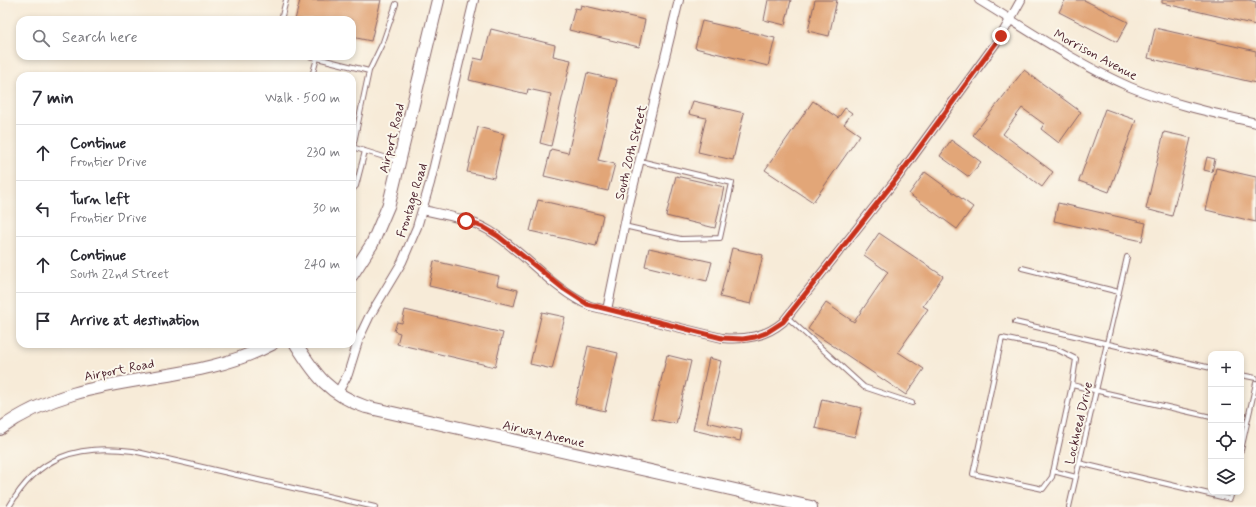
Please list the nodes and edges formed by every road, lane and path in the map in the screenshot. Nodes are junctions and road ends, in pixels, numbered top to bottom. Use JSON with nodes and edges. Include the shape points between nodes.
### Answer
{"nodes":[{"id":1,"x":286,"y":0,"type":"edge"},
{"id":2,"x":438,"y":0,"type":"edge"},
{"id":3,"x":474,"y":0,"type":"edge"},
{"id":4,"x":679,"y":0,"type":"edge"},
{"id":5,"x":979,"y":0,"type":"edge"},
{"id":6,"x":1021,"y":0,"type":"edge"},
{"id":7,"x":396,"y":4,"type":"dead end"},
{"id":8,"x":282,"y":16,"type":"edge"},
{"id":9,"x":1011,"y":20,"type":"junction"},
{"id":10,"x":316,"y":60,"type":"edge"},
{"id":11,"x":325,"y":60,"type":"edge"},
{"id":12,"x":369,"y":71,"type":"junction"},
{"id":13,"x":313,"y":72,"type":"edge"},
{"id":14,"x":1256,"y":123,"type":"edge"},
{"id":15,"x":356,"y":129,"type":"edge"},
{"id":16,"x":356,"y":148,"type":"edge"},
{"id":17,"x":365,"y":150,"type":"junction"},
{"id":18,"x":399,"y":161,"type":"junction"},
{"id":19,"x":640,"y":161,"type":"junction"},
{"id":20,"x":356,"y":186,"type":"edge"},
{"id":21,"x":423,"y":210,"type":"junction"},
{"id":22,"x":624,"y":226,"type":"junction"},
{"id":23,"x":1127,"y":257,"type":"dead end"},
{"id":24,"x":1022,"y":268,"type":"dead end"},
{"id":25,"x":356,"y":269,"type":"edge"},
{"id":26,"x":1119,"y":292,"type":"junction"},
{"id":27,"x":607,"y":310,"type":"junction"},
{"id":28,"x":787,"y":317,"type":"junction"},
{"id":29,"x":1015,"y":322,"type":"dead end"},
{"id":30,"x":1107,"y":344,"type":"junction"},
{"id":31,"x":263,"y":348,"type":"edge"},
{"id":32,"x":299,"y":348,"type":"edge"},
{"id":33,"x":1208,"y":367,"type":"edge"},
{"id":34,"x":1244,"y":376,"type":"edge"},
{"id":35,"x":1256,"y":378,"type":"edge"},
{"id":36,"x":1256,"y":384,"type":"edge"},
{"id":37,"x":1072,"y":385,"type":"junction"},
{"id":38,"x":1096,"y":390,"type":"junction"},
{"id":39,"x":338,"y":394,"type":"junction"},
{"id":40,"x":912,"y":403,"type":"dead end"},
{"id":41,"x":1208,"y":416,"type":"edge"},
{"id":42,"x":1246,"y":426,"type":"joint"},
{"id":43,"x":0,"y":428,"type":"edge"},
{"id":44,"x":1244,"y":436,"type":"edge"},
{"id":45,"x":1079,"y":463,"type":"junction"},
{"id":46,"x":1053,"y":471,"type":"junction"},
{"id":47,"x":1076,"y":477,"type":"junction"},
{"id":48,"x":1208,"y":495,"type":"edge"},
{"id":49,"x":1210,"y":495,"type":"edge"},
{"id":50,"x":1231,"y":495,"type":"edge"},
{"id":51,"x":9,"y":507,"type":"edge"},
{"id":52,"x":375,"y":507,"type":"edge"},
{"id":53,"x":811,"y":507,"type":"edge"},
{"id":54,"x":1069,"y":507,"type":"edge"}],
"edges":[{"from":1,"to":8,"type":"lane"},
{"from":2,"to":18,"type":"main road","name":"Airport Road"},
{"from":3,"to":21,"type":"street","name":"Frontage Road"},
{"from":4,"to":19,"type":"street","name":"South 20th Street"},
{"from":5,"to":9,"type":"street","name":"Morrison Avenue"},
{"from":6,"to":9,"type":"street"},
{"from":7,"to":12,"type":"lane","via":[[383,42]]},
{"from":9,"to":14,"type":"street","name":"Morrison Avenue","via":[[1089,67],[1128,86],[1185,106]]},
{"from":9,"to":28,"type":"street","via":[[898,177]]},
{"from":10,"to":13,"type":"lane"},
{"from":11,"to":12,"type":"lane"},
{"from":12,"to":15,"type":"lane"},
{"from":16,"to":17,"type":"lane"},
{"from":17,"to":18,"type":"lane"},
{"from":17,"to":20,"type":"lane"},
{"from":18,"to":25,"type":"main road","name":"Airport Road","via":[[390,200],[380,227]]},
{"from":19,"to":22,"type":"street","name":"South 20th Street"},
{"from":19,"to":22,"type":"lane","via":[[732,183],[720,238],[681,239]]},
{"from":21,"to":27,"type":"street","via":[[483,227],[573,296],[587,304]]},
{"from":21,"to":39,"type":"street","name":"Frontage Road","via":[[406,253],[365,324],[348,374]]},
{"from":22,"to":27,"type":"street","name":"South 20th Street"},
{"from":23,"to":26,"type":"lane","name":"Lockheed Drive"},
{"from":24,"to":26,"type":"lane"},
{"from":26,"to":30,"type":"lane","name":"Lockheed Drive"},
{"from":27,"to":28,"type":"street","via":[[732,339],[755,337],[766,333]]},
{"from":28,"to":40,"type":"lane","via":[[864,387]]},
{"from":29,"to":30,"type":"lane"},
{"from":30,"to":33,"type":"lane"},
{"from":30,"to":38,"type":"lane","name":"Lockheed Drive"},
{"from":31,"to":43,"type":"main road","name":"Airport Road","via":[[220,364],[72,393],[35,407]]},
{"from":32,"to":39,"type":"main road","name":"Airway Avenue","via":[[317,376]]},
{"from":34,"to":35,"type":"lane"},
{"from":36,"to":42,"type":"lane"},
{"from":37,"to":38,"type":"lane"},
{"from":37,"to":46,"type":"lane"},
{"from":37,"to":46,"type":"lane","via":[[1076,359],[1056,349],[1002,338],[973,474],[1043,489],[1052,477]]},
{"from":38,"to":41,"type":"lane"},
{"from":38,"to":45,"type":"lane","name":"Lockheed Drive"},
{"from":39,"to":53,"type":"main road","name":"Airway Avenue","via":[[382,411]]},
{"from":42,"to":44,"type":"lane"},
{"from":45,"to":47,"type":"lane","name":"Lockheed Drive"},
{"from":45,"to":48,"type":"lane"},
{"from":46,"to":47,"type":"lane"},
{"from":47,"to":54,"type":"lane","name":"Lockheed Drive"},
{"from":49,"to":50,"type":"lane","via":[[1230,500]]},
{"from":51,"to":52,"type":"lane","via":[[20,488],[40,469],[61,456],[85,450],[110,448],[133,451]]}]}
